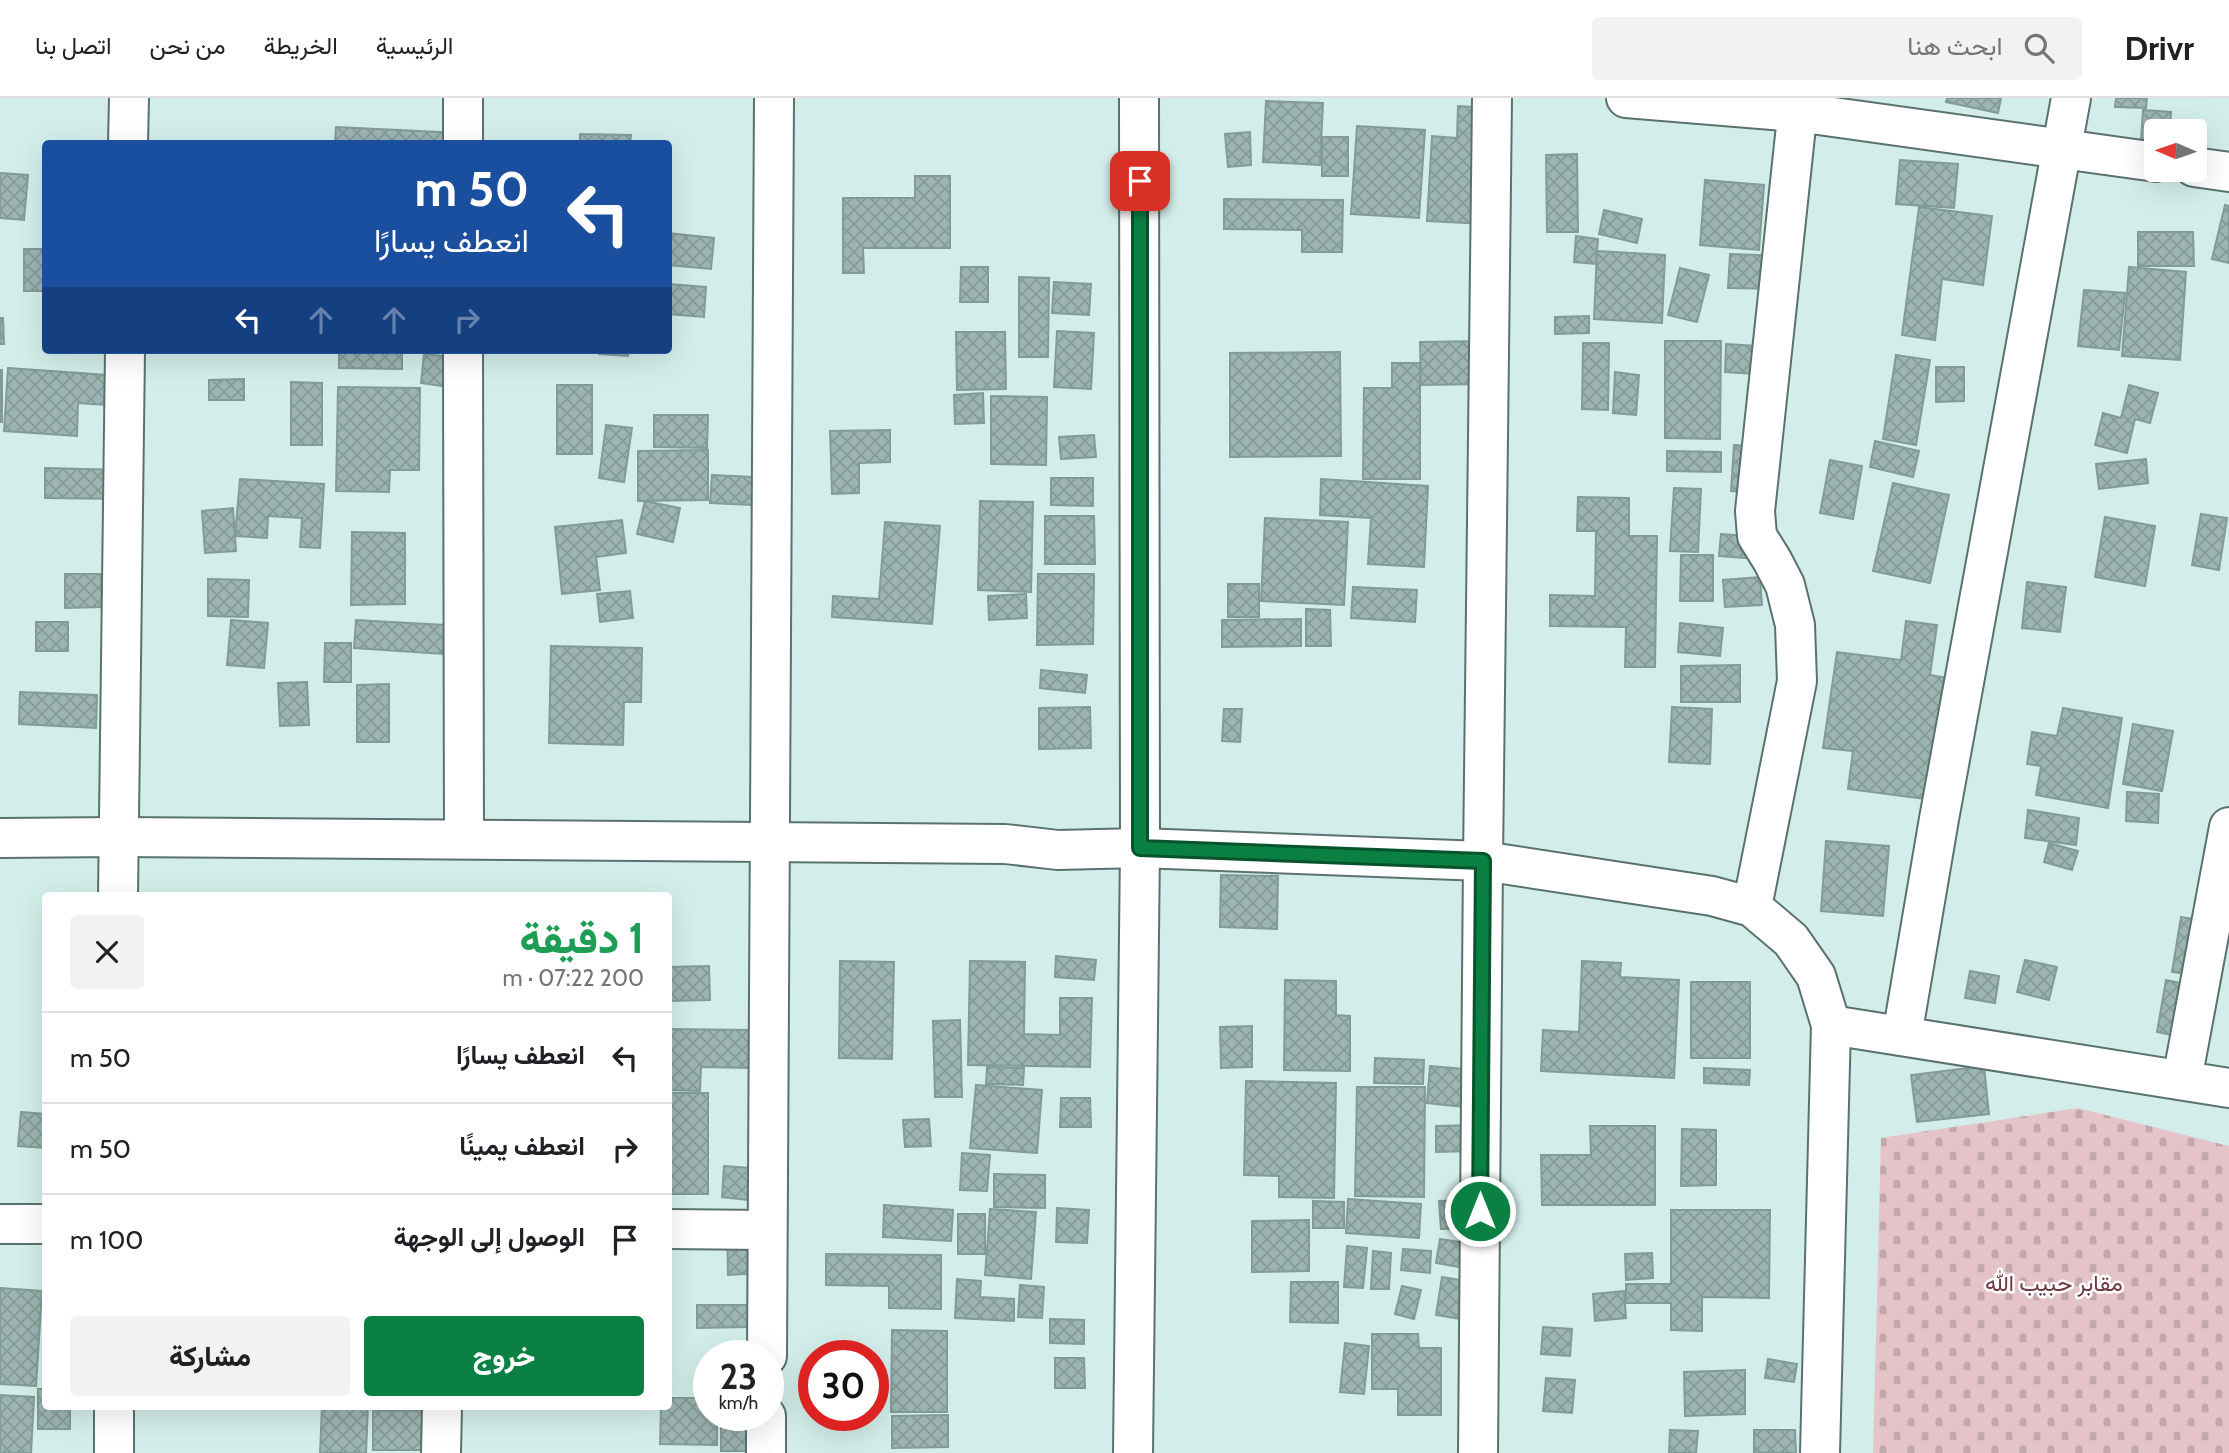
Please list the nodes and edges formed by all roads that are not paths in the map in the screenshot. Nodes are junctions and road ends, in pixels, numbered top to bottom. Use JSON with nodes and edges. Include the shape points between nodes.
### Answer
{"nodes":[{"id":1,"x":129,"y":98,"type":"edge"},
{"id":2,"x":463,"y":98,"type":"edge"},
{"id":3,"x":774,"y":98,"type":"edge"},
{"id":4,"x":1139,"y":98,"type":"edge"},
{"id":5,"x":1492,"y":98,"type":"edge"},
{"id":6,"x":1626,"y":98,"type":"edge"},
{"id":7,"x":2071,"y":98,"type":"edge"},
{"id":8,"x":1798,"y":105,"type":"edge"},
{"id":9,"x":128,"y":140,"type":"edge"},
{"id":10,"x":463,"y":140,"type":"edge"},
{"id":11,"x":2061,"y":150,"type":"junction"},
{"id":12,"x":2144,"y":160,"type":"edge"},
{"id":13,"x":2207,"y":169,"type":"edge"},
{"id":14,"x":2229,"y":172,"type":"edge"},
{"id":15,"x":125,"y":354,"type":"edge"},
{"id":16,"x":463,"y":354,"type":"edge"},
{"id":17,"x":2229,"y":827,"type":"edge"},
{"id":18,"x":119,"y":837,"type":"junction"},
{"id":19,"x":0,"y":838,"type":"edge"},
{"id":20,"x":464,"y":839,"type":"junction"},
{"id":21,"x":770,"y":841,"type":"junction"},
{"id":22,"x":1140,"y":848,"type":"junction"},
{"id":23,"x":1483,"y":861,"type":"junction"},
{"id":24,"x":118,"y":892,"type":"edge"},
{"id":25,"x":1752,"y":907,"type":"junction"},
{"id":26,"x":1831,"y":1025,"type":"junction"},
{"id":27,"x":1902,"y":1036,"type":"junction"},
{"id":28,"x":2182,"y":1080,"type":"junction"},
{"id":29,"x":2229,"y":1088,"type":"edge"},
{"id":30,"x":0,"y":1224,"type":"edge"},
{"id":31,"x":42,"y":1224,"type":"edge"},
{"id":32,"x":672,"y":1229,"type":"edge"},
{"id":33,"x":768,"y":1230,"type":"junction"},
{"id":34,"x":767,"y":1340,"type":"edge"},
{"id":35,"x":114,"y":1410,"type":"edge"},
{"id":36,"x":442,"y":1410,"type":"edge"},
{"id":37,"x":766,"y":1431,"type":"edge"},
{"id":38,"x":114,"y":1453,"type":"edge"},
{"id":39,"x":442,"y":1453,"type":"edge"},
{"id":40,"x":766,"y":1453,"type":"edge"},
{"id":41,"x":1133,"y":1453,"type":"edge"},
{"id":42,"x":1478,"y":1453,"type":"edge"},
{"id":43,"x":1820,"y":1453,"type":"edge"}],
"edges":[{"from":1,"to":9,"type":"street"},
{"from":2,"to":10,"type":"street"},
{"from":3,"to":21,"type":"street"},
{"from":4,"to":22,"type":"street"},
{"from":5,"to":23,"type":"street"},
{"from":6,"to":8,"type":"street"},
{"from":7,"to":11,"type":"street"},
{"from":8,"to":11,"type":"street"},
{"from":8,"to":25,"type":"street","via":[[1755,511],[1757,536],[1785,585],[1795,625],[1797,681]]},
{"from":11,"to":12,"type":"street"},
{"from":11,"to":27,"type":"street"},
{"from":13,"to":14,"type":"street"},
{"from":15,"to":18,"type":"street"},
{"from":16,"to":20,"type":"street"},
{"from":17,"to":28,"type":"street"},
{"from":18,"to":19,"type":"street"},
{"from":18,"to":20,"type":"street"},
{"from":18,"to":24,"type":"street"},
{"from":20,"to":21,"type":"street"},
{"from":21,"to":22,"type":"street","via":[[1005,844],[1058,850]]},
{"from":21,"to":33,"type":"street"},
{"from":22,"to":23,"type":"street"},
{"from":22,"to":41,"type":"street"},
{"from":23,"to":25,"type":"street","via":[[1712,896]]},
{"from":23,"to":42,"type":"street"},
{"from":25,"to":26,"type":"street","via":[[1791,940],[1815,976]]},
{"from":26,"to":27,"type":"street"},
{"from":26,"to":43,"type":"street"},
{"from":27,"to":28,"type":"street"},
{"from":28,"to":29,"type":"street"},
{"from":30,"to":31,"type":"street"},
{"from":32,"to":33,"type":"street"},
{"from":33,"to":34,"type":"street"},
{"from":35,"to":38,"type":"street"},
{"from":36,"to":39,"type":"street"},
{"from":37,"to":40,"type":"street"}]}
